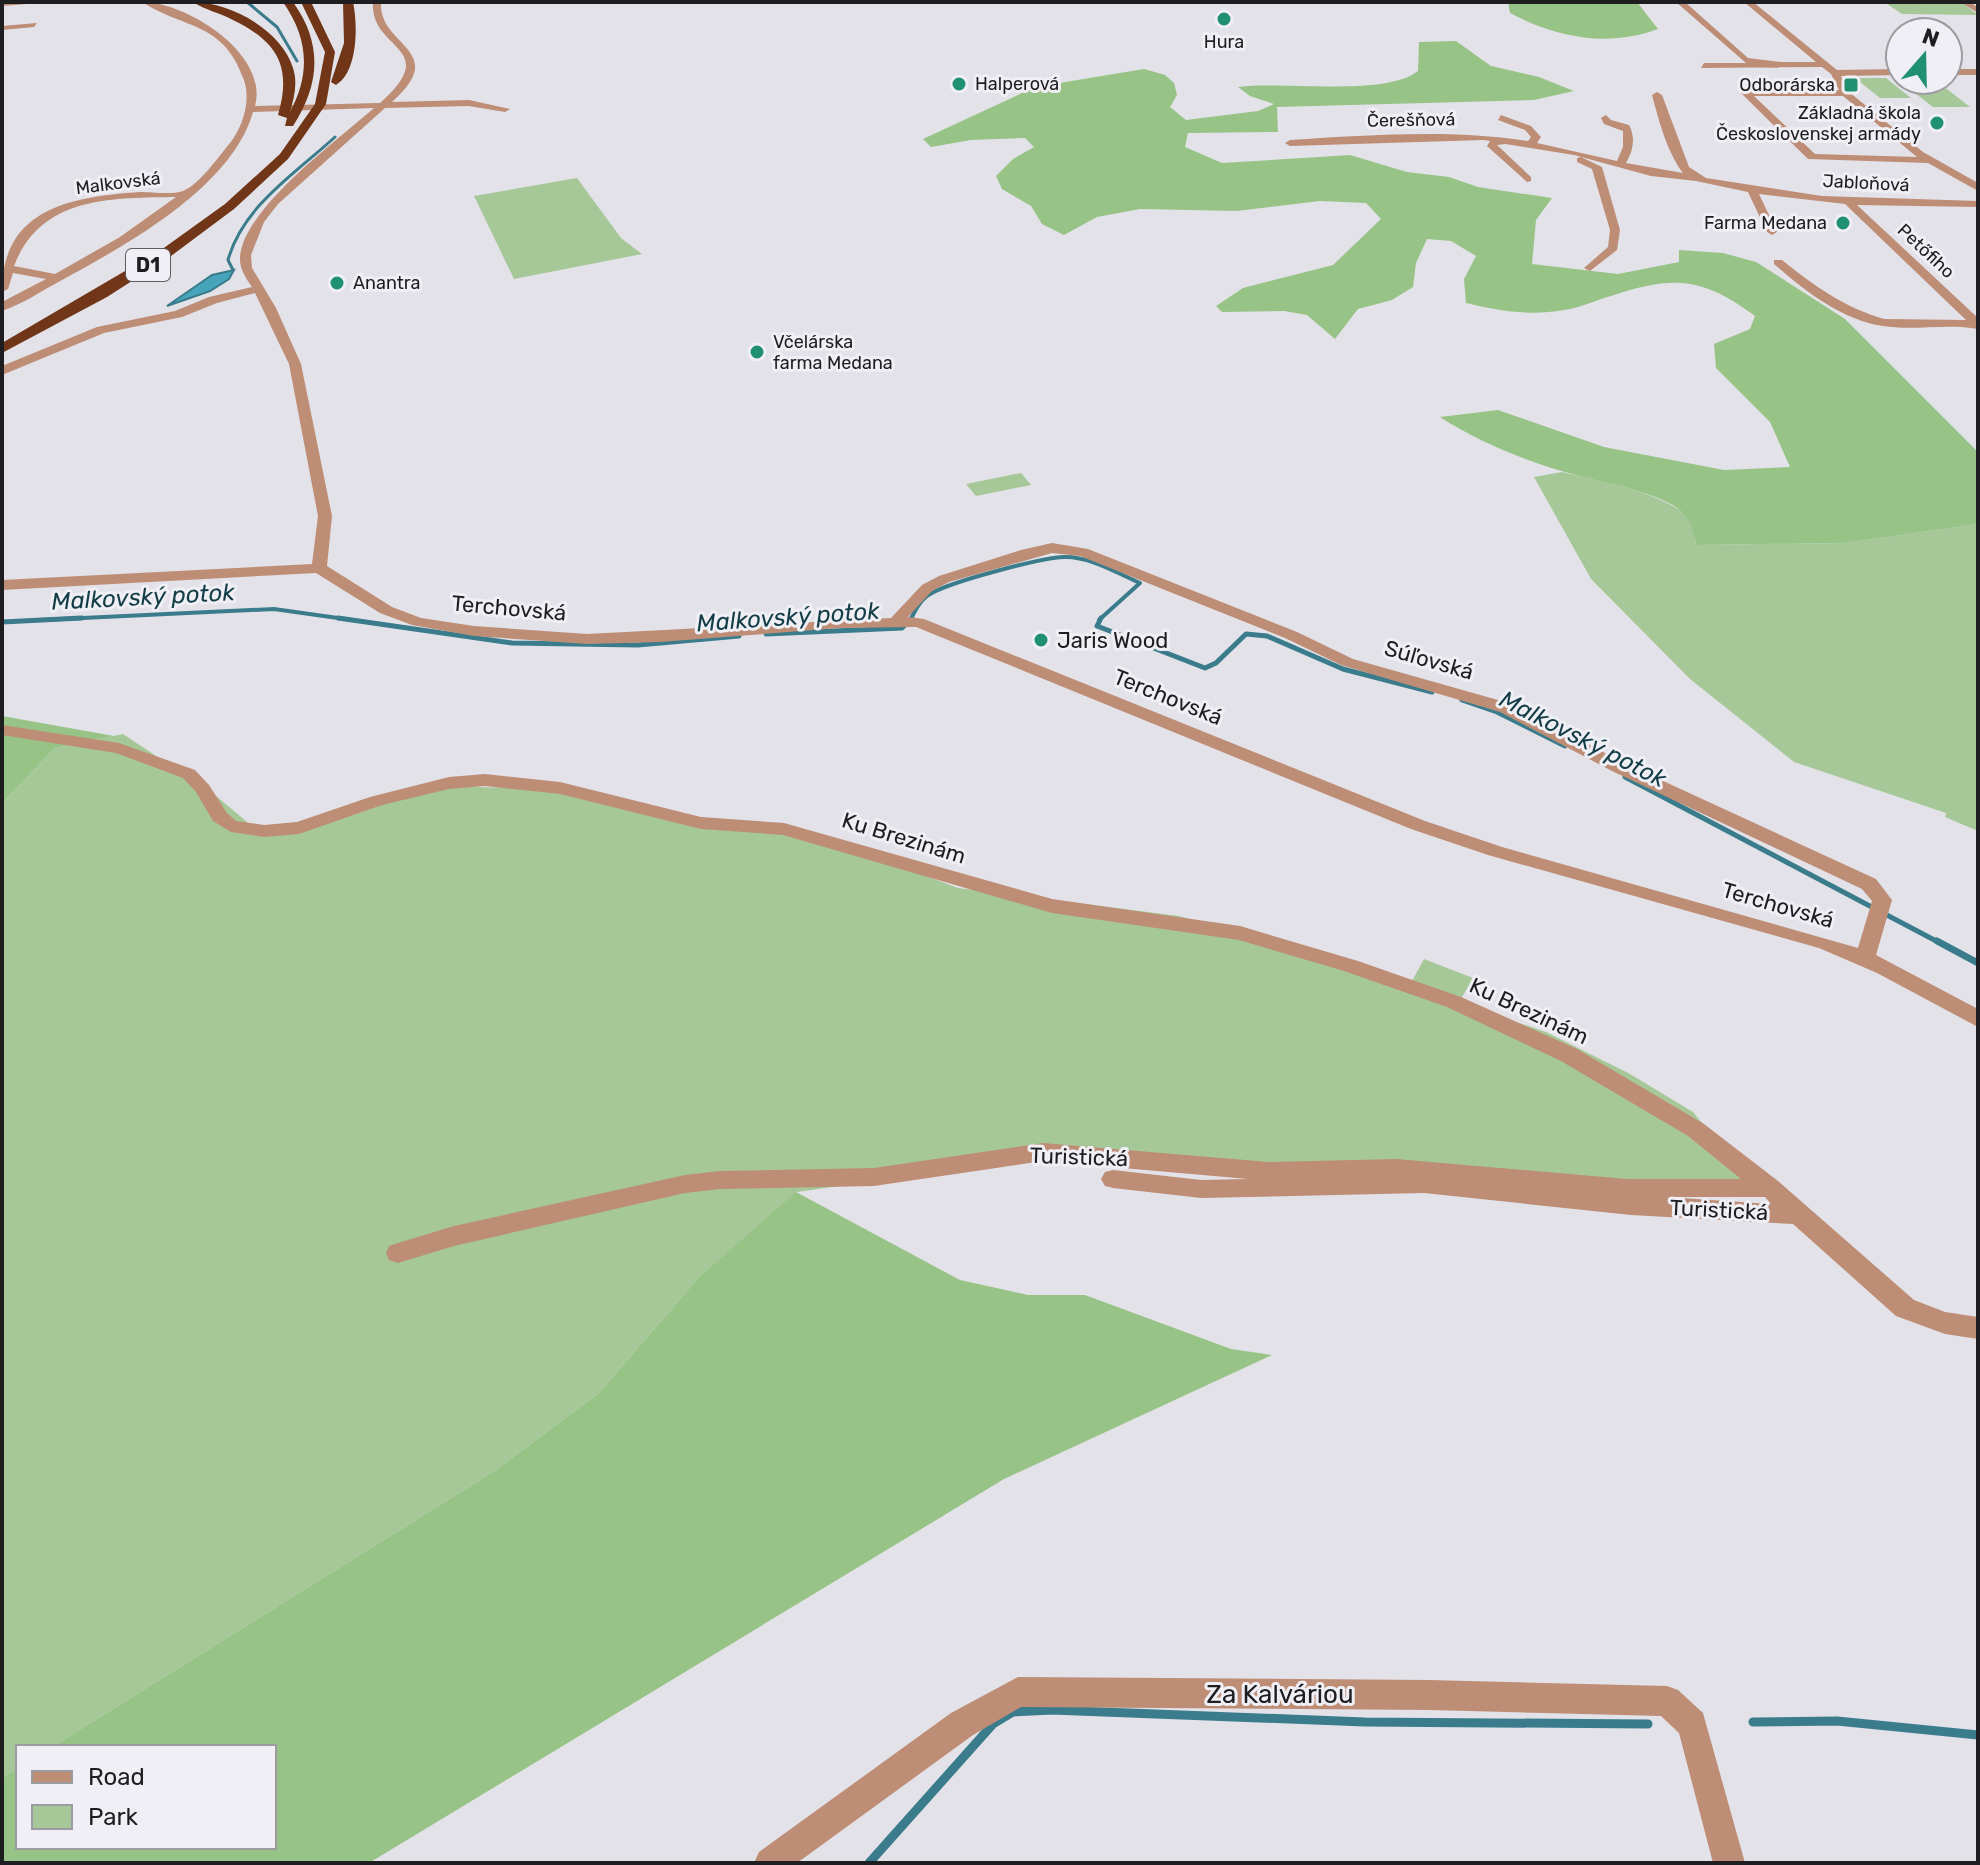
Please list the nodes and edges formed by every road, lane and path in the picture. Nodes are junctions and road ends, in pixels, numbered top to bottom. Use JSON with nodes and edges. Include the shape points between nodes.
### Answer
{"nodes":[{"id":1,"x":48,"y":2,"type":"edge"},
{"id":2,"x":146,"y":2,"type":"edge"},
{"id":3,"x":198,"y":2,"type":"edge"},
{"id":4,"x":288,"y":2,"type":"edge"},
{"id":5,"x":306,"y":2,"type":"edge"},
{"id":6,"x":348,"y":2,"type":"edge"},
{"id":7,"x":377,"y":2,"type":"edge"},
{"id":8,"x":1680,"y":2,"type":"edge"},
{"id":9,"x":1748,"y":2,"type":"edge"},
{"id":10,"x":1964,"y":2,"type":"edge"},
{"id":11,"x":2,"y":4,"type":"edge"},
{"id":12,"x":1978,"y":11,"type":"edge"},
{"id":13,"x":34,"y":25,"type":"dead end"},
{"id":14,"x":2,"y":28,"type":"edge"},
{"id":15,"x":1778,"y":64,"type":"junction"},
{"id":16,"x":1824,"y":64,"type":"junction"},
{"id":17,"x":1704,"y":66,"type":"dead end"},
{"id":18,"x":1884,"y":72,"type":"edge"},
{"id":19,"x":1835,"y":73,"type":"junction"},
{"id":20,"x":1845,"y":93,"type":"junction"},
{"id":21,"x":323,"y":95,"type":"junction"},
{"id":22,"x":1657,"y":95,"type":"dead end"},
{"id":23,"x":385,"y":103,"type":"junction"},
{"id":24,"x":258,"y":109,"type":"junction"},
{"id":25,"x":505,"y":109,"type":"dead end"},
{"id":26,"x":1501,"y":118,"type":"dead end"},
{"id":27,"x":1606,"y":118,"type":"dead end"},
{"id":28,"x":275,"y":143,"type":"junction"},
{"id":29,"x":1290,"y":143,"type":"dead end"},
{"id":30,"x":1533,"y":144,"type":"junction"},
{"id":31,"x":1928,"y":160,"type":"junction"},
{"id":32,"x":1619,"y":165,"type":"junction"},
{"id":33,"x":1682,"y":174,"type":"junction"},
{"id":34,"x":1697,"y":178,"type":"joint"},
{"id":35,"x":1527,"y":179,"type":"dead end"},
{"id":36,"x":1978,"y":188,"type":"edge"},
{"id":37,"x":1752,"y":190,"type":"junction"},
{"id":38,"x":189,"y":194,"type":"junction"},
{"id":39,"x":1849,"y":203,"type":"junction"},
{"id":40,"x":1978,"y":204,"type":"edge"},
{"id":41,"x":1772,"y":232,"type":"dead end"},
{"id":42,"x":1778,"y":262,"type":"dead end"},
{"id":43,"x":5,"y":267,"type":"edge"},
{"id":44,"x":1590,"y":268,"type":"dead end"},
{"id":45,"x":57,"y":278,"type":"junction"},
{"id":46,"x":2,"y":289,"type":"edge"},
{"id":47,"x":259,"y":289,"type":"junction"},
{"id":48,"x":2,"y":307,"type":"edge"},
{"id":49,"x":1978,"y":324,"type":"edge"},
{"id":50,"x":2,"y":335,"type":"edge"},
{"id":51,"x":2,"y":349,"type":"edge"},
{"id":52,"x":2,"y":371,"type":"edge"},
{"id":53,"x":319,"y":568,"type":"junction"},
{"id":54,"x":2,"y":585,"type":"edge"},
{"id":55,"x":906,"y":621,"type":"junction"},
{"id":56,"x":2,"y":730,"type":"edge"},
{"id":57,"x":1865,"y":957,"type":"junction"},
{"id":58,"x":1978,"y":1019,"type":"edge"},
{"id":59,"x":1113,"y":1179,"type":"dead end"},
{"id":60,"x":1770,"y":1188,"type":"junction"},
{"id":61,"x":1798,"y":1215,"type":"junction"},
{"id":62,"x":398,"y":1253,"type":"dead end"},
{"id":63,"x":1978,"y":1328,"type":"edge"},
{"id":64,"x":770,"y":1863,"type":"edge"},
{"id":65,"x":1729,"y":1863,"type":"edge"}],
"edges":[{"from":1,"to":11,"type":"street"},
{"from":2,"to":24,"type":"street","via":[[200,25],[232,48],[250,76]]},
{"from":3,"to":28,"type":"highway","via":[[253,26],[283,54],[291,86]]},
{"from":4,"to":28,"type":"highway","number":"D1","via":[[306,29],[313,61],[306,92]]},
{"from":5,"to":21,"type":"highway","number":"D1","via":[[330,47]]},
{"from":6,"to":21,"type":"highway","via":[[351,24],[344,61],[338,80]]},
{"from":7,"to":23,"type":"street","via":[[377,24],[403,46],[412,67]]},
{"from":8,"to":15,"type":"street","via":[[1745,60]]},
{"from":9,"to":16,"type":"street"},
{"from":10,"to":12,"type":"street"},
{"from":13,"to":14,"type":"street"},
{"from":15,"to":16,"type":"street"},
{"from":15,"to":17,"type":"street"},
{"from":16,"to":19,"type":"street"},
{"from":18,"to":19,"type":"street"},
{"from":19,"to":20,"type":"street"},
{"from":20,"to":31,"type":"street"},
{"from":20,"to":31,"type":"street","via":[[1746,93],[1812,157]]},
{"from":21,"to":51,"type":"highway","number":"D1","via":[[292,146],[229,208],[139,271]]},
{"from":22,"to":33,"type":"street"},
{"from":23,"to":24,"type":"street"},
{"from":23,"to":25,"type":"street","via":[[476,103]]},
{"from":23,"to":47,"type":"street","via":[[274,202],[259,222],[245,255],[246,268]]},
{"from":24,"to":38,"type":"street","name":"Malkovská","via":[[221,162]]},
{"from":26,"to":30,"type":"street","name":"Čerešňová","via":[[1528,128],[1536,137]]},
{"from":27,"to":32,"type":"street","via":[[1626,127],[1630,136]]},
{"from":28,"to":50,"type":"highway","number":"D1","via":[[228,190],[167,238]]},
{"from":29,"to":30,"type":"street","name":"Čerešňová","via":[[1483,137]]},
{"from":30,"to":32,"type":"street","name":"Čerešňová"},
{"from":30,"to":35,"type":"street","name":"Čerešňová","via":[[1490,144]]},
{"from":30,"to":44,"type":"street","name":"Čerešňová","via":[[1597,167],[1615,230],[1613,248]]},
{"from":31,"to":36,"type":"street"},
{"from":32,"to":33,"type":"street","name":"Čerešňová"},
{"from":33,"to":34,"type":"street","name":"Čerešňová"},
{"from":34,"to":37,"type":"street","name":"Jabloňová"},
{"from":37,"to":39,"type":"street","name":"Jabloňová"},
{"from":37,"to":41,"type":"street"},
{"from":38,"to":43,"type":"street","name":"Malkovská","via":[[112,198],[62,209],[28,228]]},
{"from":38,"to":45,"type":"street","name":"Malkovská"},
{"from":39,"to":40,"type":"street","name":"Jabloňová"},
{"from":39,"to":49,"type":"street","name":"Petőfiho"},
{"from":42,"to":49,"type":"street","via":[[1806,286],[1871,320]]},
{"from":43,"to":45,"type":"street"},
{"from":43,"to":46,"type":"street","name":"Malkovská"},
{"from":45,"to":48,"type":"street","name":"Malkovská"},
{"from":47,"to":52,"type":"street","via":[[213,300],[194,314],[101,330]]},
{"from":47,"to":53,"type":"street","via":[[295,364],[325,516]]},
{"from":53,"to":54,"type":"street"},
{"from":53,"to":55,"type":"street","name":"Terchovská","via":[[386,610],[418,622],[474,631],[587,639]]},
{"from":55,"to":57,"type":"street","name":"Terchovská","via":[[1418,825]]},
{"from":55,"to":57,"type":"street","name":"Súľovská","via":[[927,588],[944,579],[1026,553],[1052,548],[1083,552],[1347,662],[1506,708],[1618,767],[1869,884],[1879,909]]},
{"from":56,"to":60,"type":"street","name":"Ku Brezinám","via":[[119,748],[189,774],[231,826],[264,831],[299,828],[376,801],[485,780],[560,788],[701,823],[784,829],[1052,906],[1240,933],[1454,1002],[1569,1055],[1696,1130]]},
{"from":57,"to":58,"type":"street","name":"Terchovská"},
{"from":59,"to":61,"type":"street","name":"Turistická","via":[[1201,1189],[1424,1184]]},
{"from":60,"to":61,"type":"street","name":"Ku Brezinám"},
{"from":60,"to":62,"type":"street","name":"Turistická","via":[[1627,1188],[1396,1168],[1269,1171],[1043,1152],[874,1177],[685,1184]]},
{"from":61,"to":63,"type":"street","name":"Ku Brezinám","via":[[1905,1308]]},
{"from":64,"to":65,"type":"street","name":"Za Kalváriou","via":[[962,1724],[1018,1692],[1667,1701],[1692,1724]]}]}
